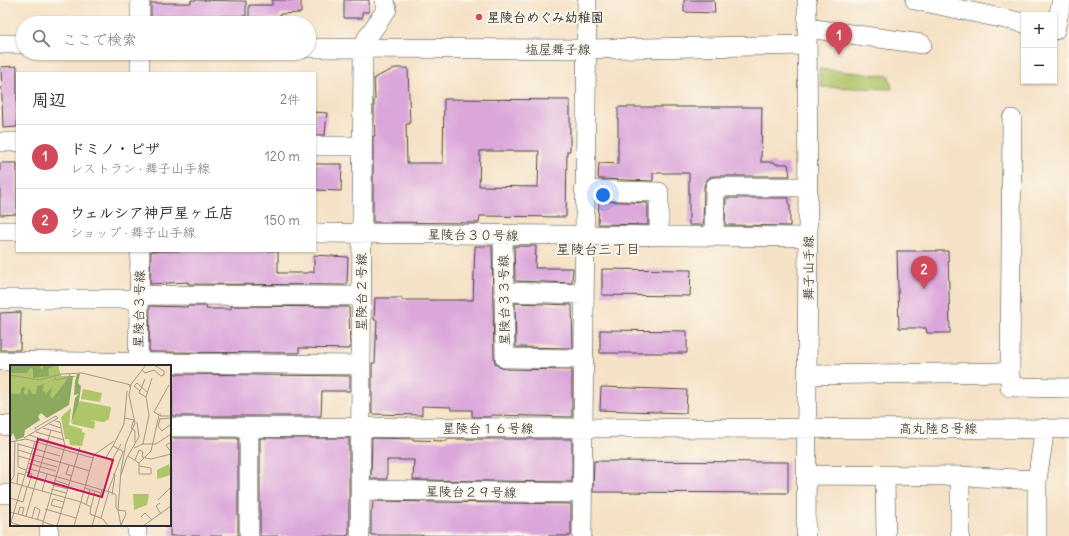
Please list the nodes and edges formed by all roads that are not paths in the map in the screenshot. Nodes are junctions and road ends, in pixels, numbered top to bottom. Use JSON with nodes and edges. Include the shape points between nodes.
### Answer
{"nodes":[{"id":1,"x":140,"y":0,"type":"edge"},
{"id":2,"x":384,"y":0,"type":"edge"},
{"id":3,"x":586,"y":0,"type":"edge"},
{"id":4,"x":807,"y":0,"type":"edge"},
{"id":5,"x":916,"y":0,"type":"edge"},
{"id":6,"x":1062,"y":0,"type":"edge"},
{"id":7,"x":971,"y":6,"type":"edge"},
{"id":8,"x":140,"y":16,"type":"edge"},
{"id":9,"x":1021,"y":22,"type":"edge"},
{"id":10,"x":1059,"y":30,"type":"edge"},
{"id":11,"x":807,"y":37,"type":"junction"},
{"id":12,"x":0,"y":44,"type":"edge"},
{"id":13,"x":16,"y":44,"type":"edge"},
{"id":14,"x":922,"y":44,"type":"dead end"},
{"id":15,"x":316,"y":48,"type":"edge"},
{"id":16,"x":363,"y":48,"type":"junction"},
{"id":17,"x":586,"y":49,"type":"junction"},
{"id":18,"x":140,"y":60,"type":"edge"},
{"id":19,"x":140,"y":72,"type":"edge"},
{"id":20,"x":1012,"y":119,"type":"dead end"},
{"id":21,"x":0,"y":142,"type":"edge"},
{"id":22,"x":16,"y":142,"type":"edge"},
{"id":23,"x":316,"y":146,"type":"edge"},
{"id":24,"x":361,"y":146,"type":"junction"},
{"id":25,"x":807,"y":187,"type":"junction"},
{"id":26,"x":584,"y":190,"type":"junction"},
{"id":27,"x":0,"y":231,"type":"edge"},
{"id":28,"x":16,"y":231,"type":"edge"},
{"id":29,"x":316,"y":233,"type":"edge"},
{"id":30,"x":361,"y":233,"type":"junction"},
{"id":31,"x":503,"y":235,"type":"junction"},
{"id":32,"x":585,"y":236,"type":"junction"},
{"id":33,"x":659,"y":236,"type":"junction"},
{"id":34,"x":714,"y":237,"type":"junction"},
{"id":35,"x":808,"y":237,"type":"junction"},
{"id":36,"x":140,"y":252,"type":"edge"},
{"id":37,"x":504,"y":292,"type":"junction"},
{"id":38,"x":584,"y":294,"type":"junction"},
{"id":39,"x":361,"y":296,"type":"junction"},
{"id":40,"x":140,"y":297,"type":"junction"},
{"id":41,"x":0,"y":299,"type":"edge"},
{"id":42,"x":584,"y":359,"type":"junction"},
{"id":43,"x":0,"y":361,"type":"edge"},
{"id":44,"x":138,"y":364,"type":"edge"},
{"id":45,"x":361,"y":365,"type":"junction"},
{"id":46,"x":1010,"y":372,"type":"junction"},
{"id":47,"x":807,"y":375,"type":"junction"},
{"id":48,"x":1069,"y":388,"type":"edge"},
{"id":49,"x":171,"y":427,"type":"edge"},
{"id":50,"x":249,"y":427,"type":"junction"},
{"id":51,"x":361,"y":427,"type":"junction"},
{"id":52,"x":583,"y":428,"type":"junction"},
{"id":53,"x":807,"y":428,"type":"junction"},
{"id":54,"x":1045,"y":428,"type":"junction"},
{"id":55,"x":1069,"y":428,"type":"edge"},
{"id":56,"x":808,"y":475,"type":"junction"},
{"id":57,"x":885,"y":476,"type":"junction"},
{"id":58,"x":960,"y":476,"type":"junction"},
{"id":59,"x":1037,"y":480,"type":"junction"},
{"id":60,"x":360,"y":490,"type":"junction"},
{"id":61,"x":582,"y":493,"type":"junction"},
{"id":62,"x":249,"y":536,"type":"edge"},
{"id":63,"x":360,"y":536,"type":"edge"},
{"id":64,"x":582,"y":536,"type":"edge"},
{"id":65,"x":806,"y":536,"type":"edge"},
{"id":66,"x":886,"y":536,"type":"edge"},
{"id":67,"x":960,"y":536,"type":"edge"},
{"id":68,"x":1037,"y":536,"type":"edge"}],
"edges":[{"from":1,"to":8,"type":"street"},
{"from":2,"to":16,"type":"street","via":[[387,9]]},
{"from":3,"to":17,"type":"street"},
{"from":4,"to":11,"type":"street","name":"舞子山手線"},
{"from":5,"to":7,"type":"street"},
{"from":6,"to":10,"type":"street"},
{"from":7,"to":9,"type":"street"},
{"from":11,"to":14,"type":"street","name":"塩屋舞子線"},
{"from":11,"to":17,"type":"street","name":"塩屋舞子線"},
{"from":11,"to":25,"type":"street","name":"舞子山手線"},
{"from":12,"to":13,"type":"street"},
{"from":15,"to":16,"type":"street","name":"塩屋舞子線"},
{"from":16,"to":17,"type":"street","name":"塩屋舞子線"},
{"from":16,"to":24,"type":"street","name":"星陵台２号線"},
{"from":17,"to":26,"type":"street"},
{"from":18,"to":19,"type":"street"},
{"from":20,"to":46,"type":"street"},
{"from":21,"to":22,"type":"street"},
{"from":23,"to":24,"type":"street"},
{"from":24,"to":30,"type":"street","name":"星陵台２号線"},
{"from":25,"to":34,"type":"street","via":[[715,187]]},
{"from":25,"to":35,"type":"street","name":"舞子山手線"},
{"from":26,"to":32,"type":"street"},
{"from":26,"to":33,"type":"street","via":[[659,192]]},
{"from":27,"to":28,"type":"street"},
{"from":29,"to":30,"type":"street","name":"星陵台３０号線"},
{"from":30,"to":31,"type":"street","name":"星陵台３０号線"},
{"from":30,"to":39,"type":"street","name":"星陵台２号線"},
{"from":31,"to":32,"type":"street","name":"星陵台３０号線"},
{"from":31,"to":37,"type":"street","name":"星陵台３３号線"},
{"from":32,"to":33,"type":"street","name":"星陵台３０号線"},
{"from":32,"to":38,"type":"street"},
{"from":33,"to":34,"type":"street","name":"星陵台３０号線"},
{"from":34,"to":35,"type":"street","name":"星陵台３０号線"},
{"from":35,"to":47,"type":"street","name":"舞子山手線"},
{"from":36,"to":40,"type":"street","name":"星陵台３号線"},
{"from":37,"to":38,"type":"street"},
{"from":37,"to":42,"type":"street","name":"星陵台３３号線","via":[[505,358]]},
{"from":38,"to":42,"type":"street"},
{"from":39,"to":40,"type":"street"},
{"from":39,"to":45,"type":"street","name":"星陵台２号線"},
{"from":40,"to":41,"type":"street"},
{"from":40,"to":44,"type":"street","name":"星陵台３号線"},
{"from":42,"to":52,"type":"street"},
{"from":43,"to":44,"type":"street"},
{"from":44,"to":45,"type":"street"},
{"from":45,"to":51,"type":"street","name":"星陵台２号線"},
{"from":46,"to":47,"type":"street"},
{"from":46,"to":48,"type":"street","via":[[1010,387]]},
{"from":47,"to":53,"type":"street","name":"舞子山手線"},
{"from":49,"to":50,"type":"street","name":"星陵台１６号線"},
{"from":50,"to":51,"type":"street","name":"星陵台１６号線"},
{"from":50,"to":62,"type":"street"},
{"from":51,"to":52,"type":"street","name":"星陵台１６号線"},
{"from":51,"to":60,"type":"street","name":"星陵台２号線"},
{"from":52,"to":53,"type":"street","name":"星陵台１６号線"},
{"from":52,"to":61,"type":"street"},
{"from":53,"to":54,"type":"street","name":"高丸陸８号線"},
{"from":53,"to":56,"type":"street","name":"舞子山手線"},
{"from":54,"to":55,"type":"street","name":"高丸陸８号線"},
{"from":54,"to":59,"type":"street"},
{"from":56,"to":57,"type":"street"},
{"from":56,"to":65,"type":"street","name":"舞子山手線"},
{"from":57,"to":58,"type":"street"},
{"from":57,"to":66,"type":"street"},
{"from":58,"to":59,"type":"street"},
{"from":58,"to":67,"type":"street"},
{"from":59,"to":68,"type":"street"},
{"from":60,"to":61,"type":"street","name":"星陵台２９号線"},
{"from":60,"to":63,"type":"street","name":"星陵台２号線"},
{"from":61,"to":64,"type":"street"}]}
